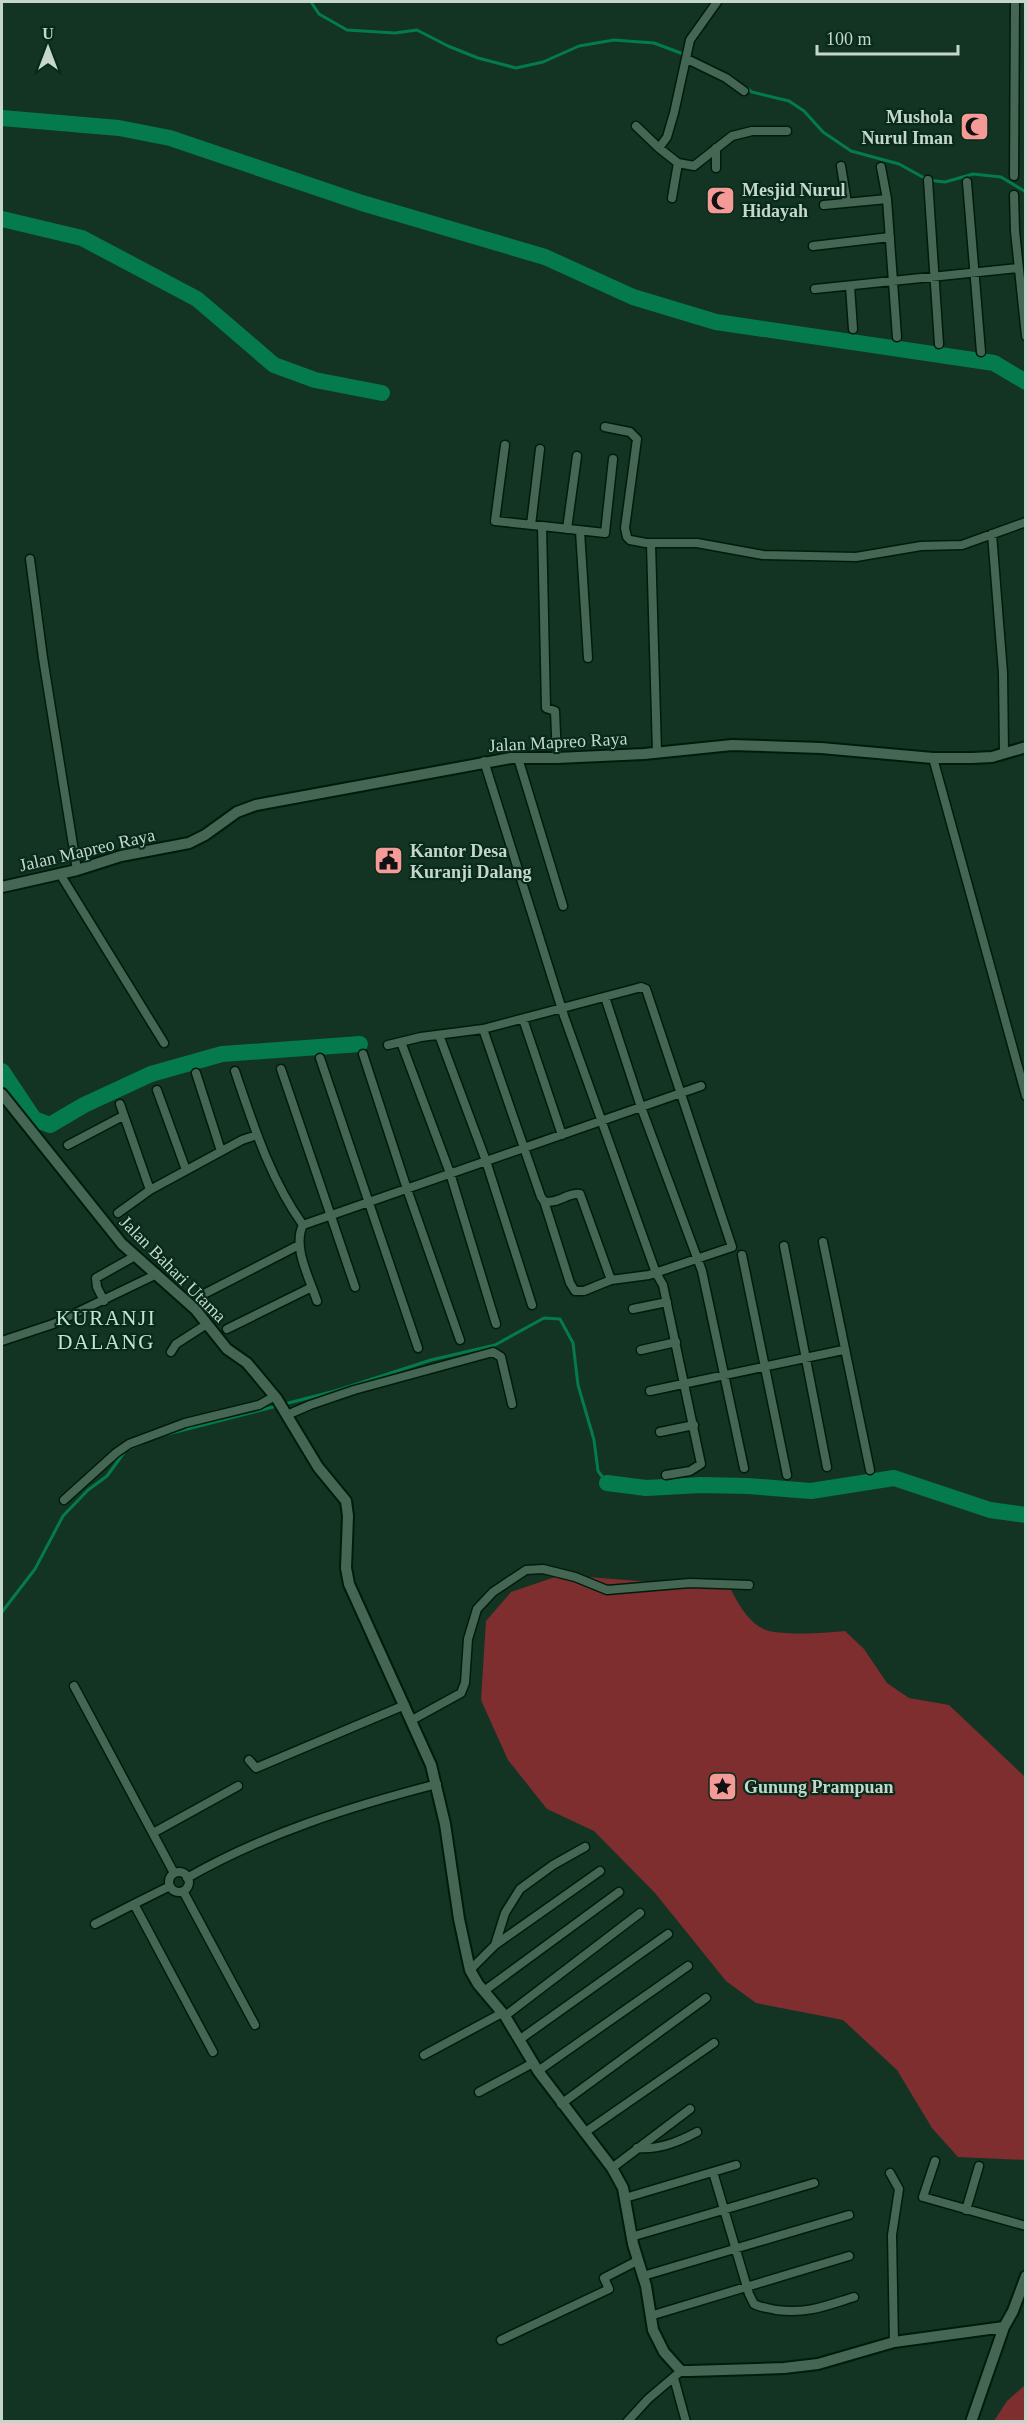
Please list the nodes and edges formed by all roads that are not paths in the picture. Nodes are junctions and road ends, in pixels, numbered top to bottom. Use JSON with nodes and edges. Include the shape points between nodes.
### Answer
{"nodes":[{"id":1,"x":717,"y":2,"type":"edge"},
{"id":2,"x":1015,"y":2,"type":"edge"},
{"id":3,"x":687,"y":59,"type":"junction"},
{"id":4,"x":744,"y":91,"type":"dead end"},
{"id":5,"x":636,"y":126,"type":"dead end"},
{"id":6,"x":787,"y":131,"type":"dead end"},
{"id":7,"x":661,"y":146,"type":"junction"},
{"id":8,"x":716,"y":148,"type":"junction"},
{"id":9,"x":678,"y":163,"type":"junction"},
{"id":10,"x":841,"y":166,"type":"dead end"},
{"id":11,"x":881,"y":167,"type":"dead end"},
{"id":12,"x":716,"y":168,"type":"dead end"},
{"id":13,"x":1014,"y":176,"type":"dead end"},
{"id":14,"x":927,"y":180,"type":"dead end"},
{"id":15,"x":967,"y":182,"type":"dead end"},
{"id":16,"x":1014,"y":195,"type":"dead end"},
{"id":17,"x":672,"y":198,"type":"dead end"},
{"id":18,"x":887,"y":199,"type":"junction"},
{"id":19,"x":848,"y":203,"type":"junction"},
{"id":20,"x":824,"y":205,"type":"dead end"},
{"id":21,"x":890,"y":237,"type":"junction"},
{"id":22,"x":813,"y":246,"type":"dead end"},
{"id":23,"x":1018,"y":268,"type":"junction"},
{"id":24,"x":974,"y":273,"type":"junction"},
{"id":25,"x":934,"y":277,"type":"junction"},
{"id":26,"x":893,"y":281,"type":"junction"},
{"id":27,"x":850,"y":286,"type":"junction"},
{"id":28,"x":815,"y":289,"type":"dead end"},
{"id":29,"x":853,"y":329,"type":"dead end"},
{"id":30,"x":1026,"y":336,"type":"edge"},
{"id":31,"x":897,"y":337,"type":"dead end"},
{"id":32,"x":939,"y":344,"type":"dead end"},
{"id":33,"x":981,"y":352,"type":"dead end"},
{"id":34,"x":606,"y":427,"type":"dead end"},
{"id":35,"x":505,"y":445,"type":"dead end"},
{"id":36,"x":540,"y":449,"type":"dead end"},
{"id":37,"x":577,"y":456,"type":"dead end"},
{"id":38,"x":613,"y":459,"type":"dead end"},
{"id":39,"x":1026,"y":522,"type":"edge"},
{"id":40,"x":531,"y":525,"type":"junction"},
{"id":41,"x":542,"y":526,"type":"junction"},
{"id":42,"x":567,"y":529,"type":"junction"},
{"id":43,"x":580,"y":531,"type":"junction"},
{"id":44,"x":992,"y":534,"type":"junction"},
{"id":45,"x":651,"y":544,"type":"junction"},
{"id":46,"x":30,"y":559,"type":"dead end"},
{"id":47,"x":588,"y":658,"type":"dead end"},
{"id":48,"x":1026,"y":747,"type":"edge"},
{"id":49,"x":657,"y":752,"type":"junction"},
{"id":50,"x":1004,"y":753,"type":"junction"},
{"id":51,"x":519,"y":758,"type":"junction"},
{"id":52,"x":557,"y":758,"type":"junction"},
{"id":53,"x":933,"y":758,"type":"junction"},
{"id":54,"x":484,"y":761,"type":"junction"},
{"id":55,"x":77,"y":870,"type":"junction"},
{"id":56,"x":60,"y":874,"type":"junction"},
{"id":57,"x":2,"y":887,"type":"edge"},
{"id":58,"x":563,"y":906,"type":"dead end"},
{"id":59,"x":605,"y":997,"type":"junction"},
{"id":60,"x":561,"y":1009,"type":"junction"},
{"id":61,"x":523,"y":1019,"type":"junction"},
{"id":62,"x":483,"y":1029,"type":"junction"},
{"id":63,"x":439,"y":1035,"type":"junction"},
{"id":64,"x":400,"y":1042,"type":"junction"},
{"id":65,"x":164,"y":1043,"type":"dead end"},
{"id":66,"x":388,"y":1045,"type":"dead end"},
{"id":67,"x":363,"y":1054,"type":"dead end"},
{"id":68,"x":320,"y":1058,"type":"dead end"},
{"id":69,"x":281,"y":1068,"type":"dead end"},
{"id":70,"x":235,"y":1071,"type":"dead end"},
{"id":71,"x":196,"y":1073,"type":"dead end"},
{"id":72,"x":701,"y":1086,"type":"dead end"},
{"id":73,"x":158,"y":1090,"type":"dead end"},
{"id":74,"x":2,"y":1094,"type":"edge"},
{"id":75,"x":680,"y":1094,"type":"junction"},
{"id":76,"x":1026,"y":1096,"type":"edge"},
{"id":77,"x":120,"y":1104,"type":"dead end"},
{"id":78,"x":641,"y":1107,"type":"junction"},
{"id":79,"x":123,"y":1116,"type":"junction"},
{"id":80,"x":602,"y":1120,"type":"junction"},
{"id":81,"x":257,"y":1135,"type":"junction"},
{"id":82,"x":562,"y":1135,"type":"junction"},
{"id":83,"x":68,"y":1145,"type":"dead end"},
{"id":84,"x":524,"y":1148,"type":"junction"},
{"id":85,"x":221,"y":1151,"type":"junction"},
{"id":86,"x":486,"y":1161,"type":"junction"},
{"id":87,"x":186,"y":1170,"type":"junction"},
{"id":88,"x":450,"y":1173,"type":"junction"},
{"id":89,"x":407,"y":1189,"type":"junction"},
{"id":90,"x":150,"y":1190,"type":"junction"},
{"id":91,"x":544,"y":1201,"type":"junction"},
{"id":92,"x":370,"y":1202,"type":"junction"},
{"id":93,"x":118,"y":1213,"type":"dead end"},
{"id":94,"x":329,"y":1216,"type":"junction"},
{"id":95,"x":303,"y":1225,"type":"junction"},
{"id":96,"x":823,"y":1242,"type":"dead end"},
{"id":97,"x":299,"y":1245,"type":"junction"},
{"id":98,"x":784,"y":1246,"type":"dead end"},
{"id":99,"x":742,"y":1255,"type":"dead end"},
{"id":100,"x":135,"y":1256,"type":"junction"},
{"id":101,"x":696,"y":1260,"type":"junction"},
{"id":102,"x":656,"y":1273,"type":"junction"},
{"id":103,"x":157,"y":1274,"type":"junction"},
{"id":104,"x":611,"y":1280,"type":"junction"},
{"id":105,"x":312,"y":1287,"type":"junction"},
{"id":106,"x":355,"y":1287,"type":"dead end"},
{"id":107,"x":202,"y":1295,"type":"dead end"},
{"id":108,"x":104,"y":1301,"type":"junction"},
{"id":109,"x":317,"y":1301,"type":"dead end"},
{"id":110,"x":667,"y":1302,"type":"junction"},
{"id":111,"x":532,"y":1305,"type":"dead end"},
{"id":112,"x":633,"y":1309,"type":"dead end"},
{"id":113,"x":207,"y":1324,"type":"junction"},
{"id":114,"x":496,"y":1324,"type":"dead end"},
{"id":115,"x":227,"y":1329,"type":"dead end"},
{"id":116,"x":460,"y":1340,"type":"dead end"},
{"id":117,"x":2,"y":1341,"type":"edge"},
{"id":118,"x":676,"y":1342,"type":"junction"},
{"id":119,"x":418,"y":1348,"type":"dead end"},
{"id":120,"x":641,"y":1350,"type":"dead end"},
{"id":121,"x":843,"y":1350,"type":"junction"},
{"id":122,"x":171,"y":1352,"type":"dead end"},
{"id":123,"x":806,"y":1357,"type":"junction"},
{"id":124,"x":764,"y":1365,"type":"junction"},
{"id":125,"x":724,"y":1374,"type":"junction"},
{"id":126,"x":685,"y":1382,"type":"junction"},
{"id":127,"x":650,"y":1391,"type":"dead end"},
{"id":128,"x":512,"y":1404,"type":"dead end"},
{"id":129,"x":280,"y":1405,"type":"junction"},
{"id":130,"x":694,"y":1425,"type":"junction"},
{"id":131,"x":660,"y":1432,"type":"dead end"},
{"id":132,"x":827,"y":1467,"type":"dead end"},
{"id":133,"x":744,"y":1468,"type":"dead end"},
{"id":134,"x":870,"y":1470,"type":"dead end"},
{"id":135,"x":666,"y":1475,"type":"dead end"},
{"id":136,"x":787,"y":1475,"type":"dead end"},
{"id":137,"x":64,"y":1500,"type":"dead end"},
{"id":138,"x":749,"y":1586,"type":"dead end"},
{"id":139,"x":74,"y":1686,"type":"dead end"},
{"id":140,"x":405,"y":1705,"type":"junction"},
{"id":141,"x":412,"y":1720,"type":"junction"},
{"id":142,"x":249,"y":1760,"type":"dead end"},
{"id":143,"x":437,"y":1784,"type":"junction"},
{"id":144,"x":238,"y":1786,"type":"dead end"},
{"id":145,"x":153,"y":1833,"type":"junction"},
{"id":146,"x":585,"y":1847,"type":"dead end"},
{"id":147,"x":600,"y":1871,"type":"dead end"},
{"id":148,"x":174,"y":1873,"type":"junction"},
{"id":149,"x":188,"y":1878,"type":"junction"},
{"id":150,"x":170,"y":1886,"type":"junction"},
{"id":151,"x":183,"y":1891,"type":"junction"},
{"id":152,"x":619,"y":1892,"type":"dead end"},
{"id":153,"x":134,"y":1904,"type":"junction"},
{"id":154,"x":640,"y":1913,"type":"dead end"},
{"id":155,"x":95,"y":1924,"type":"dead end"},
{"id":156,"x":668,"y":1934,"type":"dead end"},
{"id":157,"x":495,"y":1945,"type":"junction"},
{"id":158,"x":688,"y":1966,"type":"dead end"},
{"id":159,"x":470,"y":1970,"type":"junction"},
{"id":160,"x":484,"y":1991,"type":"junction"},
{"id":161,"x":706,"y":1998,"type":"dead end"},
{"id":162,"x":503,"y":2015,"type":"junction"},
{"id":163,"x":255,"y":2025,"type":"dead end"},
{"id":164,"x":519,"y":2040,"type":"junction"},
{"id":165,"x":714,"y":2043,"type":"dead end"},
{"id":166,"x":213,"y":2052,"type":"dead end"},
{"id":167,"x":424,"y":2055,"type":"dead end"},
{"id":168,"x":535,"y":2067,"type":"junction"},
{"id":169,"x":479,"y":2092,"type":"dead end"},
{"id":170,"x":561,"y":2104,"type":"junction"},
{"id":171,"x":690,"y":2109,"type":"dead end"},
{"id":172,"x":696,"y":2132,"type":"dead end"},
{"id":173,"x":584,"y":2133,"type":"junction"},
{"id":174,"x":637,"y":2148,"type":"junction"},
{"id":175,"x":935,"y":2161,"type":"dead end"},
{"id":176,"x":736,"y":2165,"type":"dead end"},
{"id":177,"x":979,"y":2166,"type":"dead end"},
{"id":178,"x":612,"y":2168,"type":"junction"},
{"id":179,"x":713,"y":2172,"type":"junction"},
{"id":180,"x":890,"y":2173,"type":"dead end"},
{"id":181,"x":814,"y":2183,"type":"dead end"},
{"id":182,"x":625,"y":2198,"type":"junction"},
{"id":183,"x":723,"y":2209,"type":"junction"},
{"id":184,"x":966,"y":2210,"type":"junction"},
{"id":185,"x":849,"y":2215,"type":"dead end"},
{"id":186,"x":1026,"y":2226,"type":"edge"},
{"id":187,"x":631,"y":2237,"type":"junction"},
{"id":188,"x":736,"y":2248,"type":"junction"},
{"id":189,"x":849,"y":2256,"type":"dead end"},
{"id":190,"x":637,"y":2261,"type":"junction"},
{"id":191,"x":643,"y":2276,"type":"junction"},
{"id":192,"x":1026,"y":2276,"type":"edge"},
{"id":193,"x":748,"y":2286,"type":"junction"},
{"id":194,"x":854,"y":2297,"type":"dead end"},
{"id":195,"x":650,"y":2316,"type":"junction"},
{"id":196,"x":1004,"y":2327,"type":"junction"},
{"id":197,"x":501,"y":2340,"type":"dead end"},
{"id":198,"x":894,"y":2342,"type":"junction"},
{"id":199,"x":677,"y":2374,"type":"junction"},
{"id":200,"x":627,"y":2421,"type":"edge"},
{"id":201,"x":686,"y":2421,"type":"edge"},
{"id":202,"x":971,"y":2421,"type":"edge"}],
"edges":[{"from":1,"to":3,"type":"street","via":[[690,40]]},
{"from":2,"to":13,"type":"street"},
{"from":3,"to":4,"type":"street"},
{"from":3,"to":7,"type":"street"},
{"from":5,"to":7,"type":"street"},
{"from":6,"to":8,"type":"street","via":[[744,132],[727,138]]},
{"from":7,"to":9,"type":"street"},
{"from":8,"to":9,"type":"street","via":[[694,166]]},
{"from":8,"to":12,"type":"street"},
{"from":9,"to":17,"type":"street"},
{"from":10,"to":19,"type":"street"},
{"from":11,"to":18,"type":"street"},
{"from":14,"to":25,"type":"street"},
{"from":15,"to":24,"type":"street"},
{"from":16,"to":23,"type":"street"},
{"from":18,"to":19,"type":"street"},
{"from":18,"to":21,"type":"street"},
{"from":19,"to":20,"type":"street"},
{"from":21,"to":22,"type":"street"},
{"from":21,"to":26,"type":"street"},
{"from":23,"to":24,"type":"street"},
{"from":23,"to":30,"type":"street"},
{"from":24,"to":25,"type":"street"},
{"from":24,"to":33,"type":"street"},
{"from":25,"to":26,"type":"street"},
{"from":25,"to":32,"type":"street"},
{"from":26,"to":27,"type":"street"},
{"from":26,"to":31,"type":"street"},
{"from":27,"to":28,"type":"street"},
{"from":27,"to":29,"type":"street"},
{"from":34,"to":45,"type":"street","via":[[630,432],[637,439],[625,532],[630,540]]},
{"from":35,"to":40,"type":"street","via":[[495,521]]},
{"from":36,"to":40,"type":"street"},
{"from":37,"to":42,"type":"street"},
{"from":38,"to":43,"type":"street","via":[[605,533]]},
{"from":39,"to":44,"type":"street"},
{"from":40,"to":41,"type":"street"},
{"from":41,"to":42,"type":"street"},
{"from":41,"to":52,"type":"street","via":[[546,708],[555,711]]},
{"from":42,"to":43,"type":"street"},
{"from":43,"to":47,"type":"street"},
{"from":44,"to":45,"type":"street","via":[[958,545],[912,547],[856,558],[763,555],[697,543]]},
{"from":44,"to":50,"type":"street","via":[[1003,673]]},
{"from":45,"to":49,"type":"street"},
{"from":46,"to":55,"type":"street"},
{"from":48,"to":50,"type":"street","name":"Jalan Mapreo Raya"},
{"from":49,"to":52,"type":"street","name":"Jalan Mapreo Raya"},
{"from":49,"to":53,"type":"street","name":"Jalan Mapreo Raya","via":[[749,745]]},
{"from":50,"to":53,"type":"street","name":"Jalan Mapreo Raya","via":[[982,758]]},
{"from":51,"to":52,"type":"street","name":"Jalan Mapreo Raya"},
{"from":51,"to":54,"type":"street","name":"Jalan Mapreo Raya"},
{"from":51,"to":58,"type":"street"},
{"from":53,"to":76,"type":"street"},
{"from":54,"to":55,"type":"street","name":"Jalan Mapreo Raya","via":[[256,805],[237,812],[189,843],[121,856]]},
{"from":54,"to":60,"type":"street"},
{"from":55,"to":56,"type":"street","name":"Jalan Mapreo Raya"},
{"from":56,"to":57,"type":"street","name":"Jalan Mapreo Raya"},
{"from":56,"to":65,"type":"street"},
{"from":59,"to":60,"type":"street"},
{"from":59,"to":75,"type":"street","via":[[646,989]]},
{"from":59,"to":78,"type":"street"},
{"from":60,"to":61,"type":"street"},
{"from":60,"to":80,"type":"street"},
{"from":61,"to":62,"type":"street"},
{"from":61,"to":82,"type":"street"},
{"from":62,"to":63,"type":"street"},
{"from":62,"to":84,"type":"street"},
{"from":63,"to":64,"type":"street"},
{"from":63,"to":86,"type":"street"},
{"from":64,"to":66,"type":"street"},
{"from":64,"to":88,"type":"street"},
{"from":67,"to":89,"type":"street"},
{"from":68,"to":92,"type":"street"},
{"from":69,"to":94,"type":"street"},
{"from":70,"to":81,"type":"street"},
{"from":71,"to":85,"type":"street"},
{"from":72,"to":75,"type":"street"},
{"from":73,"to":87,"type":"street"},
{"from":74,"to":100,"type":"street","name":"Jalan Bahari Utama"},
{"from":75,"to":78,"type":"street"},
{"from":75,"to":101,"type":"street","via":[[732,1244],[728,1250]]},
{"from":77,"to":79,"type":"street"},
{"from":78,"to":80,"type":"street"},
{"from":78,"to":101,"type":"street"},
{"from":79,"to":83,"type":"street"},
{"from":79,"to":90,"type":"street"},
{"from":80,"to":82,"type":"street"},
{"from":80,"to":102,"type":"street"},
{"from":81,"to":85,"type":"street"},
{"from":81,"to":95,"type":"street"},
{"from":82,"to":84,"type":"street"},
{"from":84,"to":86,"type":"street"},
{"from":84,"to":91,"type":"street"},
{"from":85,"to":87,"type":"street"},
{"from":86,"to":88,"type":"street"},
{"from":86,"to":111,"type":"street"},
{"from":87,"to":90,"type":"street"},
{"from":88,"to":89,"type":"street"},
{"from":88,"to":114,"type":"street"},
{"from":89,"to":92,"type":"street"},
{"from":89,"to":116,"type":"street"},
{"from":90,"to":93,"type":"street"},
{"from":91,"to":104,"type":"street","via":[[580,1194]]},
{"from":91,"to":104,"type":"street","via":[[575,1291]]},
{"from":92,"to":94,"type":"street"},
{"from":92,"to":119,"type":"street"},
{"from":94,"to":95,"type":"street"},
{"from":94,"to":106,"type":"street"},
{"from":95,"to":97,"type":"street"},
{"from":96,"to":121,"type":"street"},
{"from":97,"to":105,"type":"street"},
{"from":97,"to":107,"type":"street"},
{"from":98,"to":123,"type":"street"},
{"from":99,"to":124,"type":"street"},
{"from":100,"to":103,"type":"street","name":"Jalan Bahari Utama"},
{"from":100,"to":108,"type":"street","via":[[96,1278]]},
{"from":101,"to":102,"type":"street"},
{"from":101,"to":125,"type":"street","via":[[702,1271]]},
{"from":102,"to":104,"type":"street"},
{"from":102,"to":110,"type":"street"},
{"from":103,"to":108,"type":"street"},
{"from":103,"to":113,"type":"street","name":"Jalan Bahari Utama"},
{"from":105,"to":109,"type":"street"},
{"from":105,"to":115,"type":"street"},
{"from":108,"to":117,"type":"street"},
{"from":110,"to":112,"type":"street"},
{"from":110,"to":118,"type":"street"},
{"from":113,"to":122,"type":"street","via":[[176,1344]]},
{"from":113,"to":129,"type":"street","name":"Jalan Bahari Utama"},
{"from":118,"to":120,"type":"street"},
{"from":118,"to":126,"type":"street"},
{"from":121,"to":123,"type":"street"},
{"from":121,"to":134,"type":"street"},
{"from":123,"to":124,"type":"street"},
{"from":123,"to":132,"type":"street"},
{"from":124,"to":125,"type":"street"},
{"from":124,"to":136,"type":"street"},
{"from":125,"to":126,"type":"street"},
{"from":125,"to":133,"type":"street"},
{"from":126,"to":127,"type":"street"},
{"from":126,"to":130,"type":"street"},
{"from":128,"to":129,"type":"street","via":[[501,1357],[493,1352],[310,1405]]},
{"from":129,"to":137,"type":"street","via":[[259,1405],[185,1423],[129,1444]]},
{"from":129,"to":140,"type":"street","name":"Jalan Bahari Utama","via":[[318,1467],[346,1501],[349,1584]]},
{"from":130,"to":131,"type":"street"},
{"from":130,"to":135,"type":"street","via":[[701,1464],[690,1471]]},
{"from":138,"to":141,"type":"street","via":[[690,1583],[607,1590],[543,1569],[519,1572],[477,1609],[468,1639],[461,1693]]},
{"from":139,"to":145,"type":"street"},
{"from":140,"to":141,"type":"street","name":"Jalan Bahari Utama"},
{"from":140,"to":142,"type":"street","via":[[256,1768]]},
{"from":141,"to":143,"type":"street","name":"Jalan Bahari Utama"},
{"from":143,"to":149,"type":"street","via":[[360,1804],[220,1859]]},
{"from":143,"to":159,"type":"street","name":"Jalan Bahari Utama"},
{"from":144,"to":145,"type":"street"},
{"from":145,"to":148,"type":"street"},
{"from":146,"to":157,"type":"street","via":[[520,1889],[505,1913]]},
{"from":147,"to":157,"type":"street"},
{"from":148,"to":149,"type":"street"},
{"from":148,"to":150,"type":"street","via":[[169,1879]]},
{"from":149,"to":151,"type":"street"},
{"from":150,"to":151,"type":"street","via":[[175,1892]]},
{"from":150,"to":153,"type":"street"},
{"from":151,"to":163,"type":"street"},
{"from":152,"to":160,"type":"street"},
{"from":153,"to":155,"type":"street"},
{"from":153,"to":166,"type":"street"},
{"from":154,"to":162,"type":"street"},
{"from":156,"to":164,"type":"street"},
{"from":157,"to":159,"type":"street"},
{"from":158,"to":168,"type":"street"},
{"from":159,"to":160,"type":"street"},
{"from":160,"to":162,"type":"street"},
{"from":161,"to":170,"type":"street"},
{"from":162,"to":164,"type":"street"},
{"from":162,"to":167,"type":"street"},
{"from":164,"to":168,"type":"street"},
{"from":165,"to":173,"type":"street"},
{"from":168,"to":169,"type":"street"},
{"from":168,"to":170,"type":"street"},
{"from":170,"to":173,"type":"street"},
{"from":171,"to":174,"type":"street"},
{"from":172,"to":174,"type":"street","via":[[664,2146]]},
{"from":173,"to":178,"type":"street"},
{"from":174,"to":178,"type":"street"},
{"from":175,"to":184,"type":"street","via":[[923,2197]]},
{"from":176,"to":179,"type":"street"},
{"from":177,"to":184,"type":"street"},
{"from":178,"to":182,"type":"street"},
{"from":179,"to":182,"type":"street"},
{"from":179,"to":183,"type":"street"},
{"from":180,"to":198,"type":"street","via":[[899,2189],[892,2235]]},
{"from":181,"to":183,"type":"street"},
{"from":182,"to":187,"type":"street"},
{"from":183,"to":187,"type":"street"},
{"from":183,"to":188,"type":"street"},
{"from":184,"to":186,"type":"street"},
{"from":185,"to":188,"type":"street"},
{"from":187,"to":190,"type":"street"},
{"from":188,"to":191,"type":"street"},
{"from":188,"to":193,"type":"street"},
{"from":189,"to":193,"type":"street"},
{"from":190,"to":191,"type":"street"},
{"from":190,"to":197,"type":"street","via":[[604,2278],[609,2289]]},
{"from":191,"to":195,"type":"street"},
{"from":192,"to":196,"type":"street"},
{"from":193,"to":194,"type":"street","via":[[751,2299],[758,2306],[788,2311],[817,2310]]},
{"from":193,"to":195,"type":"street"},
{"from":195,"to":199,"type":"street","via":[[653,2330]]},
{"from":196,"to":198,"type":"street"},
{"from":196,"to":202,"type":"street"},
{"from":198,"to":199,"type":"street","via":[[818,2364]]},
{"from":199,"to":200,"type":"street"},
{"from":199,"to":201,"type":"street"}]}
